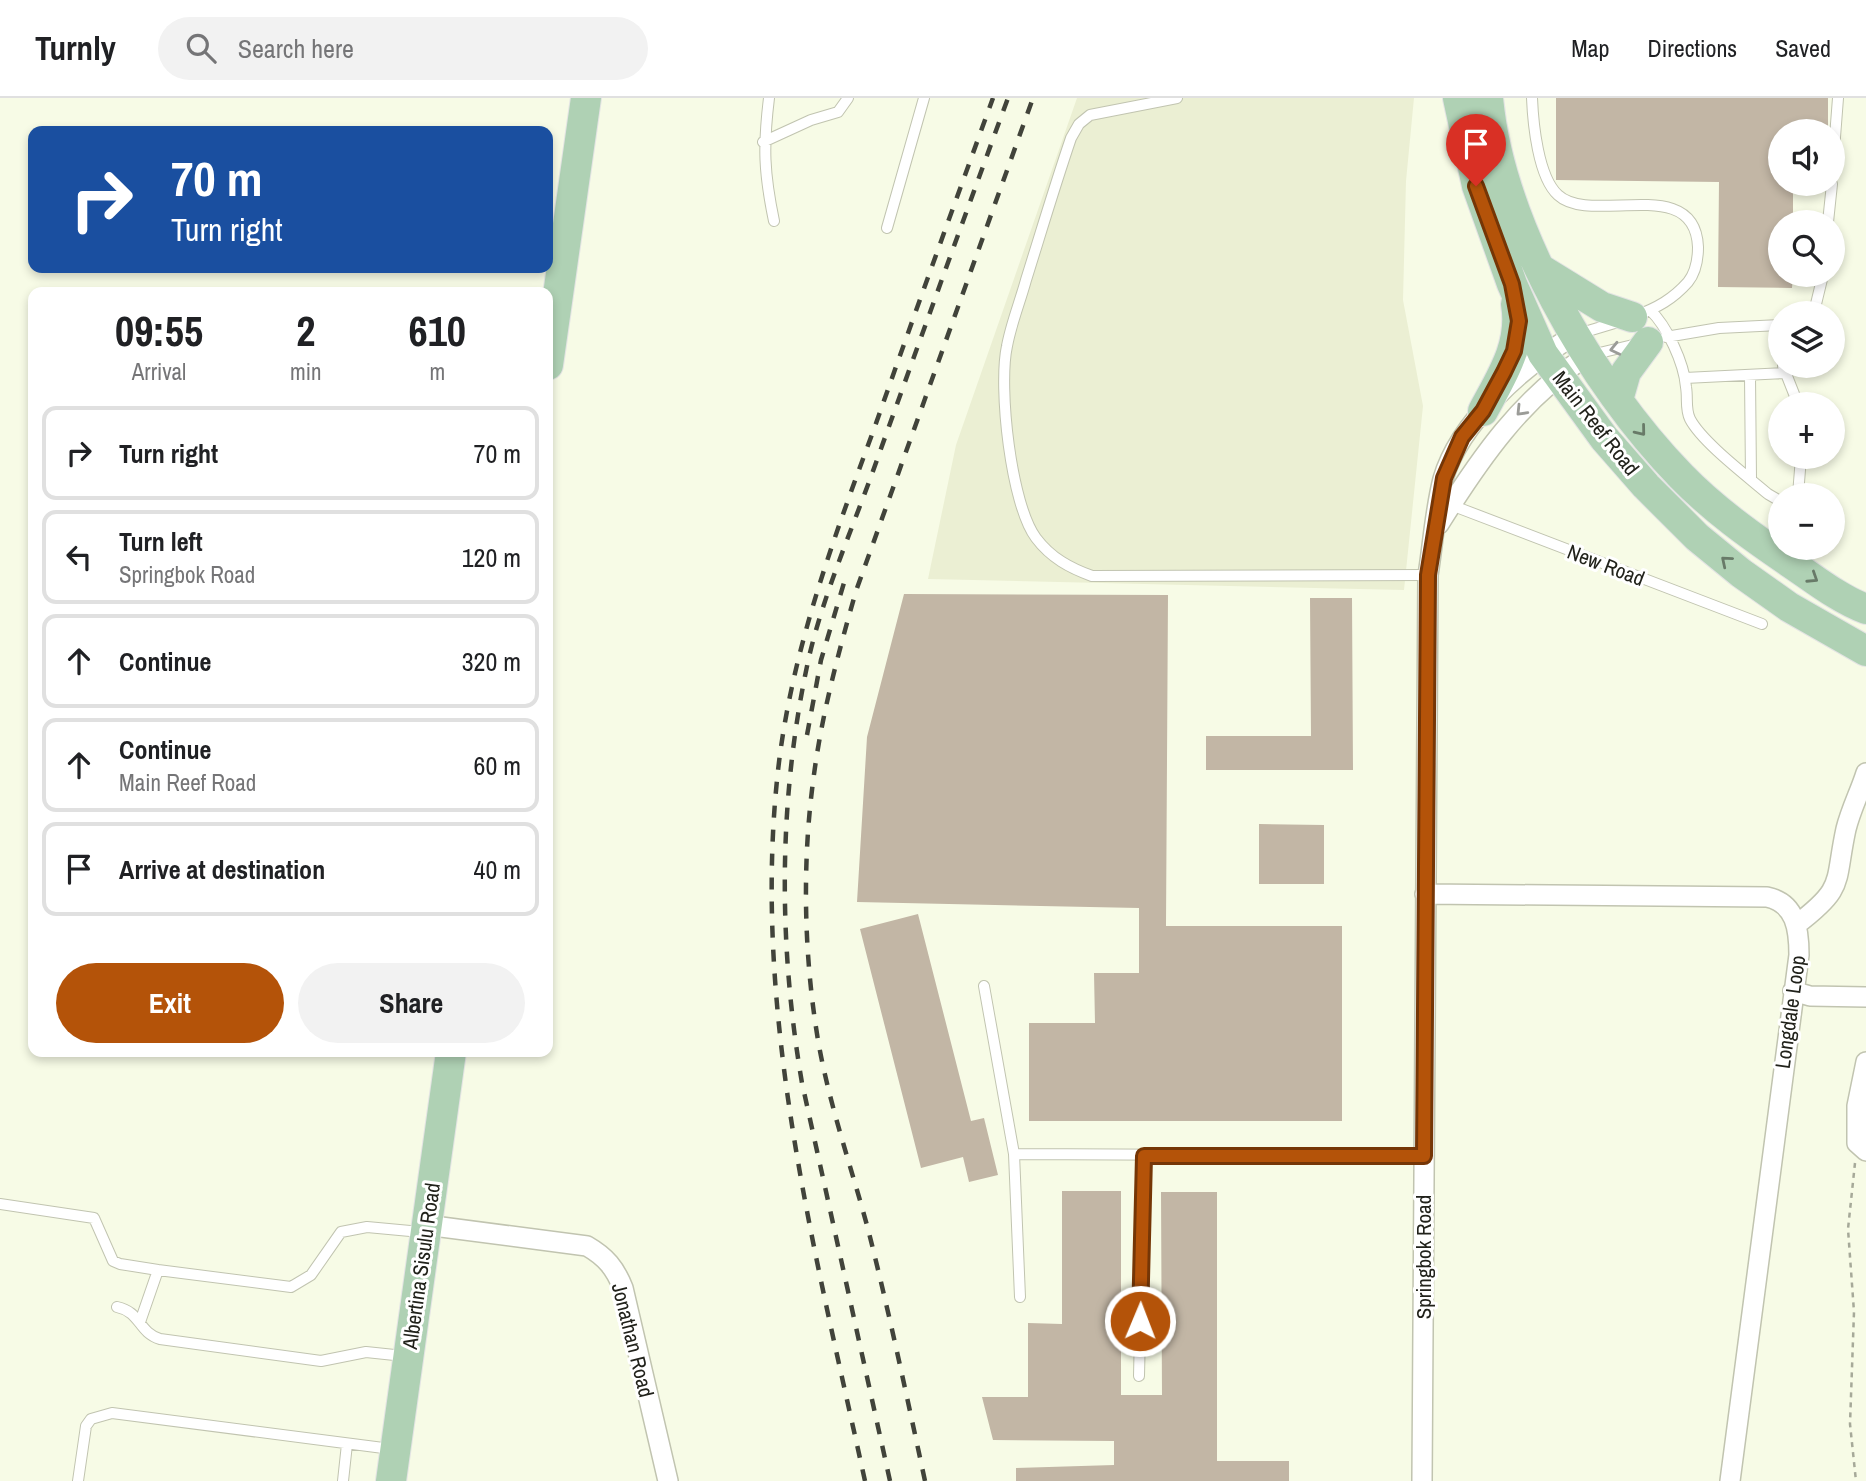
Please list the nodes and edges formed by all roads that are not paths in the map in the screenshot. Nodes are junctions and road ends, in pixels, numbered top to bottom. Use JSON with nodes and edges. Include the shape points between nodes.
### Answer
{"nodes":[{"id":1,"x":586,"y":98,"type":"edge"},
{"id":2,"x":769,"y":98,"type":"edge"},
{"id":3,"x":848,"y":98,"type":"edge"},
{"id":4,"x":924,"y":98,"type":"edge"},
{"id":5,"x":1177,"y":98,"type":"edge"},
{"id":6,"x":1458,"y":98,"type":"edge"},
{"id":7,"x":1489,"y":98,"type":"edge"},
{"id":8,"x":1532,"y":98,"type":"edge"},
{"id":9,"x":1838,"y":98,"type":"edge"},
{"id":10,"x":1836,"y":119,"type":"edge"},
{"id":11,"x":763,"y":142,"type":"junction"},
{"id":12,"x":774,"y":221,"type":"dead end"},
{"id":13,"x":887,"y":228,"type":"dead end"},
{"id":14,"x":1542,"y":270,"type":"junction"},
{"id":15,"x":1512,"y":284,"type":"junction"},
{"id":16,"x":1641,"y":314,"type":"junction"},
{"id":17,"x":1768,"y":326,"type":"edge"},
{"id":18,"x":553,"y":330,"type":"edge"},
{"id":19,"x":1659,"y":339,"type":"junction"},
{"id":20,"x":1581,"y":346,"type":"junction"},
{"id":21,"x":1550,"y":364,"type":"junction"},
{"id":22,"x":1768,"y":372,"type":"edge"},
{"id":23,"x":1750,"y":376,"type":"junction"},
{"id":24,"x":1685,"y":378,"type":"junction"},
{"id":25,"x":1618,"y":400,"type":"junction"},
{"id":26,"x":1483,"y":411,"type":"junction"},
{"id":27,"x":1751,"y":479,"type":"junction"},
{"id":28,"x":1768,"y":492,"type":"edge"},
{"id":29,"x":1451,"y":505,"type":"junction"},
{"id":30,"x":1435,"y":530,"type":"junction"},
{"id":31,"x":1428,"y":575,"type":"junction"},
{"id":32,"x":1866,"y":609,"type":"edge"},
{"id":33,"x":1762,"y":624,"type":"dead end"},
{"id":34,"x":1866,"y":651,"type":"edge"},
{"id":35,"x":1866,"y":773,"type":"edge"},
{"id":36,"x":1425,"y":894,"type":"junction"},
{"id":37,"x":1796,"y":925,"type":"junction"},
{"id":38,"x":984,"y":986,"type":"dead end"},
{"id":39,"x":1793,"y":991,"type":"junction"},
{"id":40,"x":1866,"y":997,"type":"edge"},
{"id":41,"x":450,"y":1057,"type":"edge"},
{"id":42,"x":1866,"y":1062,"type":"edge"},
{"id":43,"x":1861,"y":1147,"type":"edge"},
{"id":44,"x":1014,"y":1154,"type":"junction"},
{"id":45,"x":1144,"y":1156,"type":"junction"},
{"id":46,"x":1424,"y":1156,"type":"junction"},
{"id":47,"x":0,"y":1204,"type":"edge"},
{"id":48,"x":426,"y":1229,"type":"junction"},
{"id":49,"x":158,"y":1270,"type":"junction"},
{"id":50,"x":1020,"y":1297,"type":"dead end"},
{"id":51,"x":117,"y":1307,"type":"dead end"},
{"id":52,"x":140,"y":1322,"type":"junction"},
{"id":53,"x":408,"y":1356,"type":"junction"},
{"id":54,"x":1139,"y":1376,"type":"dead end"},
{"id":55,"x":348,"y":1444,"type":"junction"},
{"id":56,"x":395,"y":1450,"type":"junction"},
{"id":57,"x":78,"y":1481,"type":"edge"},
{"id":58,"x":344,"y":1481,"type":"edge"},
{"id":59,"x":391,"y":1481,"type":"edge"},
{"id":60,"x":668,"y":1481,"type":"edge"},
{"id":61,"x":1422,"y":1481,"type":"edge"},
{"id":62,"x":1730,"y":1481,"type":"edge"}],
"edges":[{"from":1,"to":18,"type":"main road"},
{"from":2,"to":11,"type":"lane"},
{"from":3,"to":11,"type":"lane","via":[[838,112]]},
{"from":4,"to":13,"type":"lane"},
{"from":5,"to":31,"type":"lane","via":[[1090,115],[1071,138],[1007,346],[1004,392],[1024,518],[1051,555],[1092,576]]},
{"from":6,"to":15,"type":"main road","name":"Main Reef Road","via":[[1476,186]]},
{"from":7,"to":14,"type":"main road","name":"Main Reef Road","via":[[1504,178]]},
{"from":8,"to":16,"type":"lane","via":[[1541,159],[1555,192],[1564,200],[1665,206],[1691,224],[1698,239],[1693,275],[1676,296]]},
{"from":9,"to":10,"type":"lane"},
{"from":11,"to":12,"type":"lane"},
{"from":14,"to":16,"type":"main road","via":[[1602,307]]},
{"from":14,"to":20,"type":"main road","name":"Main Reef Road"},
{"from":15,"to":21,"type":"main road","name":"Main Reef Road"},
{"from":15,"to":26,"type":"main road","via":[[1519,321],[1514,351]]},
{"from":16,"to":19,"type":"lane","via":[[1664,326]]},
{"from":16,"to":20,"type":"lane"},
{"from":17,"to":19,"type":"lane","via":[[1719,328]]},
{"from":19,"to":20,"type":"lane","one_way":true},
{"from":19,"to":24,"type":"lane"},
{"from":19,"to":25,"type":"main road","via":[[1626,372]]},
{"from":20,"to":21,"type":"street","name":"Springbok Road"},
{"from":20,"to":25,"type":"main road","name":"Main Reef Road"},
{"from":21,"to":26,"type":"street","name":"Springbok Road"},
{"from":21,"to":29,"type":"street","name":"Springbok Road","one_way":true},
{"from":34,"to":21,"type":"main road","name":"Main Reef Road","one_way":true,"via":[[1789,607],[1697,537],[1604,438]]},
{"from":22,"to":23,"type":"lane"},
{"from":23,"to":24,"type":"lane"},
{"from":23,"to":27,"type":"lane"},
{"from":24,"to":27,"type":"lane","via":[[1690,419]]},
{"from":25,"to":32,"type":"main road","name":"Main Reef Road","one_way":true,"via":[[1682,477],[1738,527]]},
{"from":26,"to":30,"type":"street","name":"Springbok Road","via":[[1453,454]]},
{"from":27,"to":28,"type":"lane"},
{"from":29,"to":30,"type":"street","name":"Springbok Road"},
{"from":29,"to":33,"type":"lane","name":"New Road"},
{"from":30,"to":31,"type":"street","name":"Springbok Road"},
{"from":31,"to":36,"type":"street","name":"Springbok Road"},
{"from":35,"to":37,"type":"street","via":[[1849,820],[1832,894]]},
{"from":36,"to":37,"type":"street","name":"Longdale Loop","via":[[1767,897],[1786,905]]},
{"from":36,"to":46,"type":"street","name":"Springbok Road"},
{"from":37,"to":39,"type":"street","name":"Longdale Loop","via":[[1799,955]]},
{"from":38,"to":44,"type":"lane"},
{"from":39,"to":40,"type":"street","via":[[1810,996]]},
{"from":39,"to":62,"type":"street","name":"Longdale Loop"},
{"from":41,"to":48,"type":"main road","name":"Albertina Sisulu Road"},
{"from":42,"to":43,"type":"street","via":[[1857,1106]]},
{"from":44,"to":45,"type":"lane"},
{"from":44,"to":50,"type":"lane"},
{"from":45,"to":46,"type":"lane"},
{"from":45,"to":54,"type":"lane"},
{"from":46,"to":61,"type":"street","name":"Springbok Road"},
{"from":47,"to":49,"type":"lane","via":[[94,1218],[113,1261]]},
{"from":48,"to":49,"type":"lane","via":[[341,1231],[311,1275],[291,1287]]},
{"from":48,"to":53,"type":"main road","name":"Albertina Sisulu Road"},
{"from":48,"to":60,"type":"street","name":"Jonathan Road","via":[[587,1246],[603,1256],[623,1289]]},
{"from":49,"to":52,"type":"lane"},
{"from":51,"to":52,"type":"lane","via":[[132,1312]]},
{"from":52,"to":53,"type":"lane","via":[[147,1333],[160,1339],[308,1360],[366,1352]]},
{"from":53,"to":56,"type":"main road","name":"Albertina Sisulu Road"},
{"from":55,"to":56,"type":"lane"},
{"from":55,"to":57,"type":"lane","via":[[112,1413],[91,1419],[86,1426]]},
{"from":55,"to":58,"type":"lane"},
{"from":56,"to":59,"type":"main road","name":"Albertina Sisulu Road"}]}
